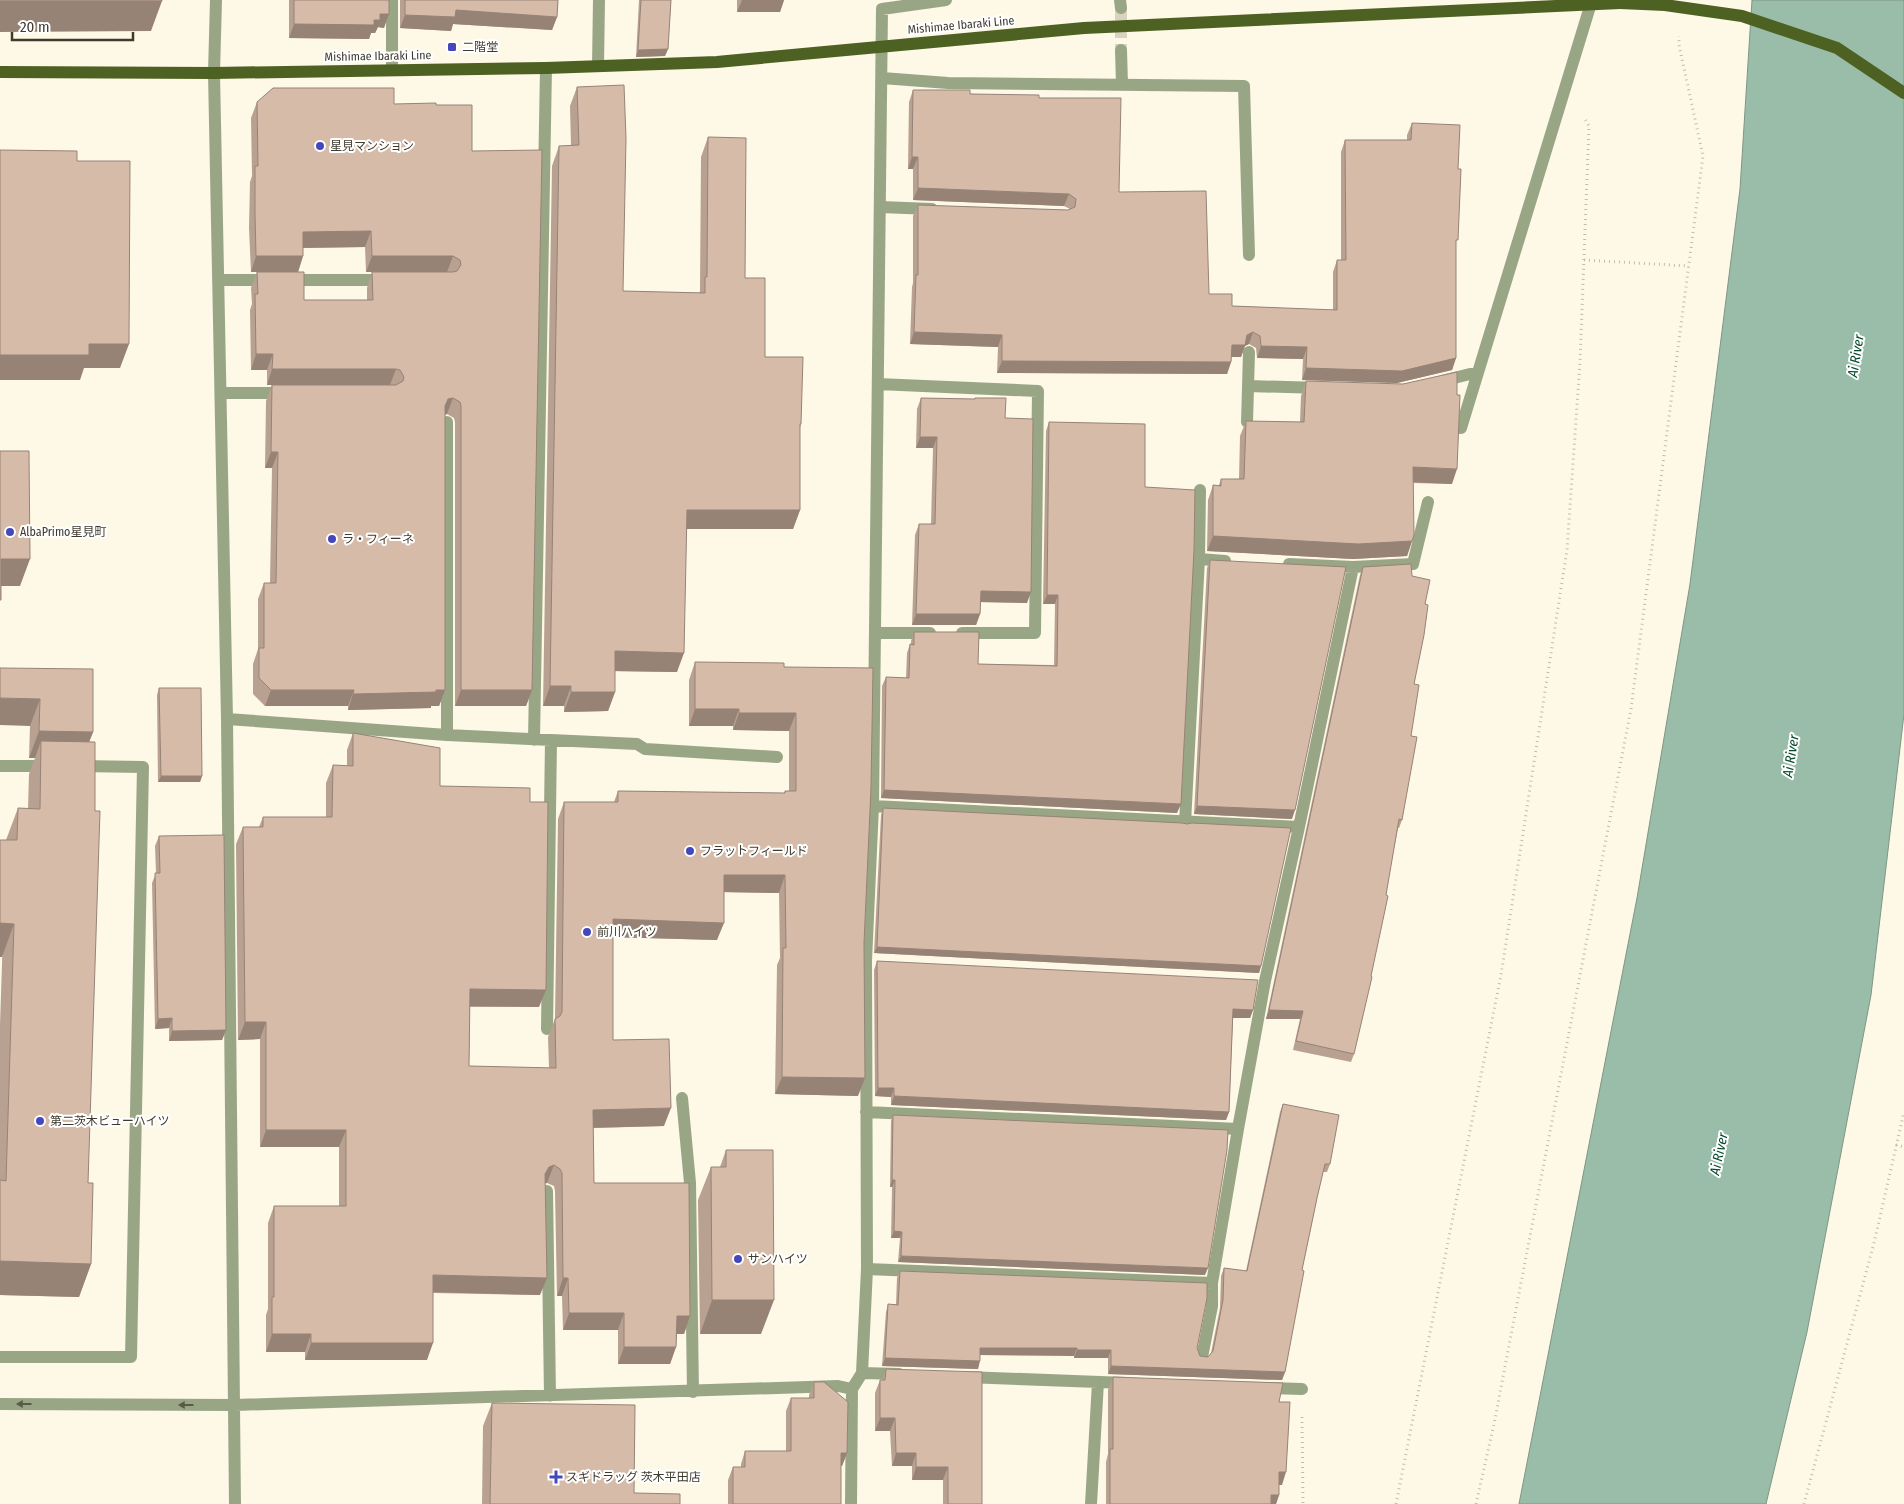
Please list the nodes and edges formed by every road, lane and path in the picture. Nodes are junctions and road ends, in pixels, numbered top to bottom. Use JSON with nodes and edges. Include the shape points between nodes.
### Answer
{"nodes":[{"id":1,"x":216,"y":0,"type":"edge"},
{"id":2,"x":392,"y":0,"type":"edge"},
{"id":3,"x":599,"y":0,"type":"edge"},
{"id":4,"x":946,"y":0,"type":"edge"},
{"id":5,"x":1592,"y":2,"type":"edge"},
{"id":6,"x":1679,"y":27,"type":"dead end"},
{"id":7,"x":882,"y":46,"type":"junction"},
{"id":8,"x":1121,"y":50,"type":"tunnel mouth"},
{"id":9,"x":598,"y":66,"type":"junction"},
{"id":10,"x":546,"y":68,"type":"junction"},
{"id":11,"x":392,"y":70,"type":"junction"},
{"id":12,"x":0,"y":72,"type":"edge"},
{"id":13,"x":214,"y":72,"type":"junction"},
{"id":14,"x":882,"y":78,"type":"junction"},
{"id":15,"x":1122,"y":85,"type":"junction"},
{"id":16,"x":1566,"y":87,"type":"junction"},
{"id":17,"x":1904,"y":93,"type":"edge"},
{"id":18,"x":880,"y":207,"type":"junction"},
{"id":19,"x":948,"y":209,"type":"edge"},
{"id":20,"x":1249,"y":255,"type":"dead end"},
{"id":21,"x":1584,"y":260,"type":"junction"},
{"id":22,"x":1689,"y":266,"type":"junction"},
{"id":23,"x":218,"y":280,"type":"junction"},
{"id":24,"x":397,"y":280,"type":"edge"},
{"id":25,"x":1249,"y":352,"type":"edge"},
{"id":26,"x":1478,"y":372,"type":"junction"},
{"id":27,"x":1434,"y":383,"type":"edge"},
{"id":28,"x":878,"y":384,"type":"junction"},
{"id":29,"x":1248,"y":386,"type":"junction"},
{"id":30,"x":1333,"y":389,"type":"edge"},
{"id":31,"x":220,"y":393,"type":"junction"},
{"id":32,"x":300,"y":393,"type":"edge"},
{"id":33,"x":447,"y":422,"type":"edge"},
{"id":34,"x":1247,"y":422,"type":"edge"},
{"id":35,"x":1461,"y":428,"type":"edge"},
{"id":36,"x":1200,"y":490,"type":"dead end"},
{"id":37,"x":1428,"y":502,"type":"dead end"},
{"id":38,"x":1199,"y":559,"type":"junction"},
{"id":39,"x":1238,"y":561,"type":"edge"},
{"id":40,"x":1276,"y":563,"type":"edge"},
{"id":41,"x":1353,"y":567,"type":"junction"},
{"id":42,"x":875,"y":633,"type":"junction"},
{"id":43,"x":227,"y":719,"type":"junction"},
{"id":44,"x":447,"y":735,"type":"junction"},
{"id":45,"x":534,"y":740,"type":"junction"},
{"id":46,"x":551,"y":740,"type":"junction"},
{"id":47,"x":777,"y":756,"type":"dead end"},
{"id":48,"x":0,"y":766,"type":"edge"},
{"id":49,"x":873,"y":806,"type":"junction"},
{"id":50,"x":1185,"y":823,"type":"junction"},
{"id":51,"x":1299,"y":827,"type":"junction"},
{"id":52,"x":548,"y":1029,"type":"dead end"},
{"id":53,"x":682,"y":1098,"type":"dead end"},
{"id":54,"x":866,"y":1112,"type":"junction"},
{"id":55,"x":1904,"y":1112,"type":"edge"},
{"id":56,"x":1238,"y":1128,"type":"junction"},
{"id":57,"x":1896,"y":1145,"type":"junction"},
{"id":58,"x":1904,"y":1147,"type":"edge"},
{"id":59,"x":547,"y":1191,"type":"edge"},
{"id":60,"x":867,"y":1269,"type":"junction"},
{"id":61,"x":1212,"y":1282,"type":"junction"},
{"id":62,"x":0,"y":1357,"type":"edge"},
{"id":63,"x":1202,"y":1357,"type":"edge"},
{"id":64,"x":862,"y":1373,"type":"junction"},
{"id":65,"x":911,"y":1375,"type":"edge"},
{"id":66,"x":950,"y":1376,"type":"edge"},
{"id":67,"x":1098,"y":1382,"type":"junction"},
{"id":68,"x":1137,"y":1384,"type":"edge"},
{"id":69,"x":852,"y":1388,"type":"junction"},
{"id":70,"x":1254,"y":1388,"type":"edge"},
{"id":71,"x":1302,"y":1389,"type":"joint"},
{"id":72,"x":693,"y":1392,"type":"junction"},
{"id":73,"x":550,"y":1396,"type":"junction"},
{"id":74,"x":0,"y":1404,"type":"edge"},
{"id":75,"x":235,"y":1405,"type":"junction"},
{"id":76,"x":235,"y":1504,"type":"edge"},
{"id":77,"x":851,"y":1504,"type":"edge"},
{"id":78,"x":1091,"y":1504,"type":"edge"},
{"id":79,"x":1303,"y":1504,"type":"edge"},
{"id":80,"x":1396,"y":1504,"type":"edge"},
{"id":81,"x":1476,"y":1504,"type":"edge"},
{"id":82,"x":1804,"y":1504,"type":"edge"}],
"edges":[{"from":1,"to":13,"type":"street"},
{"from":2,"to":11,"type":"street"},
{"from":3,"to":9,"type":"street"},
{"from":4,"to":7,"type":"street","via":[[882,9]]},
{"from":5,"to":7,"type":"main road","name":"Mishimae Ibaraki Line","via":[[1084,28]]},
{"from":5,"to":16,"type":"street"},
{"from":5,"to":17,"type":"main road","name":"Mishimae Ibaraki Line","bridge":true,"via":[[1665,5],[1742,16],[1837,48]]},
{"from":6,"to":22,"type":"path","via":[[1679,45],[1703,156]]},
{"from":7,"to":9,"type":"main road","name":"Mishimae Ibaraki Line","via":[[717,62]]},
{"from":7,"to":14,"type":"street"},
{"from":8,"to":15,"type":"street"},
{"from":9,"to":10,"type":"main road","name":"Mishimae Ibaraki Line"},
{"from":10,"to":11,"type":"main road","name":"Mishimae Ibaraki Line"},
{"from":10,"to":45,"type":"street"},
{"from":11,"to":13,"type":"main road","name":"Mishimae Ibaraki Line"},
{"from":12,"to":13,"type":"main road","name":"Mishimae Ibaraki Line"},
{"from":13,"to":23,"type":"street"},
{"from":14,"to":15,"type":"street","via":[[948,83]]},
{"from":14,"to":18,"type":"street"},
{"from":15,"to":20,"type":"street","via":[[1244,86]]},
{"from":16,"to":21,"type":"path","via":[[1589,126]]},
{"from":16,"to":26,"type":"street"},
{"from":18,"to":19,"type":"street"},
{"from":18,"to":28,"type":"street"},
{"from":21,"to":22,"type":"path"},
{"from":21,"to":80,"type":"path","via":[[1567,550],[1501,975]]},
{"from":22,"to":81,"type":"path","via":[[1631,709]]},
{"from":23,"to":24,"type":"street"},
{"from":23,"to":31,"type":"street"},
{"from":25,"to":29,"type":"street"},
{"from":26,"to":27,"type":"street"},
{"from":26,"to":35,"type":"street"},
{"from":28,"to":42,"type":"street"},
{"from":28,"to":42,"type":"street","via":[[1038,391],[1035,633]]},
{"from":29,"to":30,"type":"street"},
{"from":29,"to":34,"type":"street"},
{"from":31,"to":32,"type":"street"},
{"from":31,"to":43,"type":"street"},
{"from":33,"to":44,"type":"street"},
{"from":36,"to":38,"type":"street"},
{"from":37,"to":41,"type":"street","via":[[1413,564]]},
{"from":38,"to":39,"type":"street"},
{"from":38,"to":50,"type":"street"},
{"from":40,"to":41,"type":"street"},
{"from":41,"to":51,"type":"street"},
{"from":42,"to":49,"type":"street"},
{"from":43,"to":44,"type":"street"},
{"from":43,"to":75,"type":"street"},
{"from":44,"to":45,"type":"street"},
{"from":45,"to":46,"type":"street"},
{"from":46,"to":47,"type":"street"},
{"from":46,"to":52,"type":"street"},
{"from":48,"to":62,"type":"street","via":[[143,767],[131,1357]]},
{"from":49,"to":50,"type":"street"},
{"from":49,"to":54,"type":"street"},
{"from":50,"to":51,"type":"street"},
{"from":51,"to":56,"type":"street","via":[[1260,981]]},
{"from":53,"to":72,"type":"street","via":[[690,1183]]},
{"from":54,"to":56,"type":"street"},
{"from":54,"to":60,"type":"street"},
{"from":55,"to":57,"type":"path"},
{"from":56,"to":61,"type":"street"},
{"from":57,"to":58,"type":"path"},
{"from":57,"to":82,"type":"path","via":[[1874,1243]]},
{"from":59,"to":73,"type":"street"},
{"from":60,"to":61,"type":"street"},
{"from":60,"to":64,"type":"street"},
{"from":61,"to":63,"type":"street","via":[[1212,1306]]},
{"from":64,"to":65,"type":"street"},
{"from":64,"to":69,"type":"street"},
{"from":66,"to":67,"type":"street"},
{"from":67,"to":68,"type":"street"},
{"from":67,"to":78,"type":"street"},
{"from":69,"to":72,"type":"street"},
{"from":69,"to":77,"type":"street"},
{"from":70,"to":71,"type":"street"},
{"from":71,"to":79,"type":"path"},
{"from":72,"to":73,"type":"street"},
{"from":73,"to":75,"type":"street"},
{"from":75,"to":74,"type":"street","one_way":true},
{"from":75,"to":76,"type":"street"}]}
